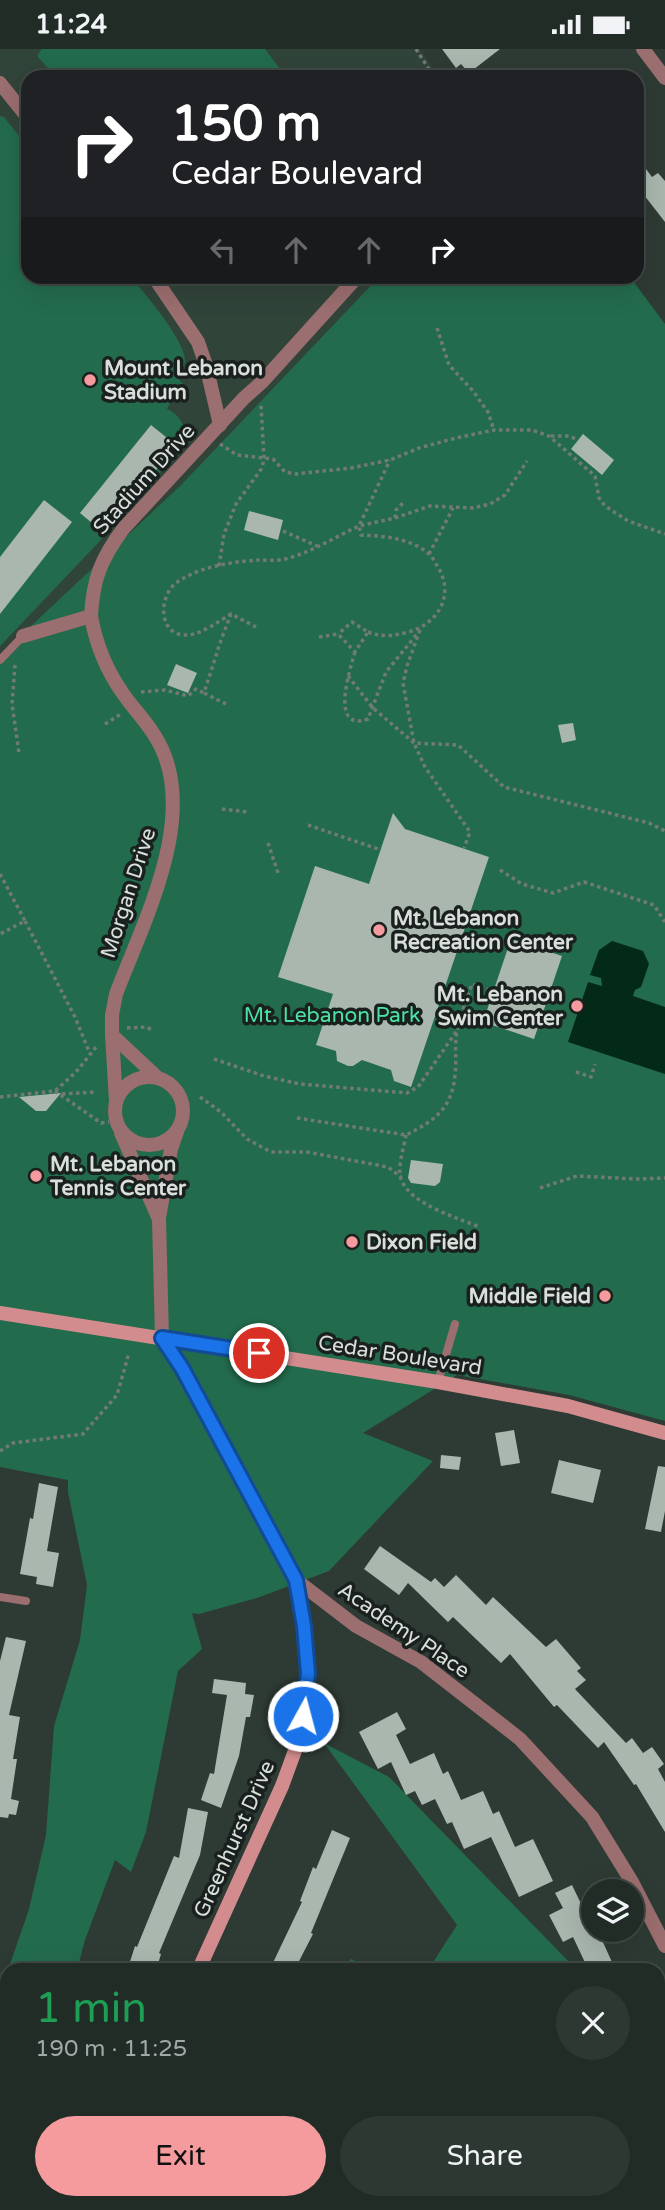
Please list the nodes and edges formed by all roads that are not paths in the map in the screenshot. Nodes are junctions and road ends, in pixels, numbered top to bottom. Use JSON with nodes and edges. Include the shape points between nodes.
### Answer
{"nodes":[{"id":1,"x":643,"y":49,"type":"edge"},
{"id":2,"x":665,"y":78,"type":"edge"},
{"id":3,"x":0,"y":83,"type":"edge"},
{"id":4,"x":21,"y":109,"type":"edge"},
{"id":5,"x":159,"y":284,"type":"edge"},
{"id":6,"x":351,"y":284,"type":"edge"},
{"id":7,"x":220,"y":425,"type":"junction"},
{"id":8,"x":91,"y":616,"type":"junction"},
{"id":9,"x":23,"y":636,"type":"joint"},
{"id":10,"x":0,"y":660,"type":"edge"},
{"id":11,"x":107,"y":1037,"type":"junction"},
{"id":12,"x":158,"y":1078,"type":"junction"},
{"id":13,"x":116,"y":1101,"type":"junction"},
{"id":14,"x":118,"y":1126,"type":"junction"},
{"id":15,"x":177,"y":1131,"type":"junction"},
{"id":16,"x":159,"y":1218,"type":"junction"},
{"id":17,"x":0,"y":1313,"type":"edge"},
{"id":18,"x":455,"y":1324,"type":"dead end"},
{"id":19,"x":162,"y":1338,"type":"junction"},
{"id":20,"x":438,"y":1382,"type":"junction"},
{"id":21,"x":665,"y":1433,"type":"edge"},
{"id":22,"x":296,"y":1580,"type":"junction"},
{"id":23,"x":0,"y":1597,"type":"edge"},
{"id":24,"x":26,"y":1601,"type":"dead end"},
{"id":25,"x":665,"y":1946,"type":"edge"},
{"id":26,"x":202,"y":1963,"type":"edge"}],
"edges":[{"from":1,"to":2,"type":"street"},
{"from":3,"to":4,"type":"street"},
{"from":5,"to":7,"type":"street","name":"Stadium Drive","via":[[198,342]]},
{"from":6,"to":7,"type":"street","name":"Stadium Drive"},
{"from":7,"to":8,"type":"street","name":"Stadium Drive","via":[[109,548],[98,570]]},
{"from":8,"to":9,"type":"street"},
{"from":8,"to":11,"type":"street","name":"Morgan Drive","via":[[107,669],[155,734],[174,788],[167,852],[116,994]]},
{"from":9,"to":10,"type":"lane"},
{"from":11,"to":12,"type":"street"},
{"from":11,"to":13,"type":"street","name":"Morgan Drive"},
{"from":12,"to":13,"type":"street","via":[[127,1084]]},
{"from":12,"to":15,"type":"street","via":[[181,1099],[182,1121]]},
{"from":13,"to":14,"type":"street"},
{"from":14,"to":15,"type":"street","via":[[128,1139],[149,1146]]},
{"from":14,"to":16,"type":"street"},
{"from":15,"to":16,"type":"street"},
{"from":16,"to":19,"type":"street"},
{"from":17,"to":19,"type":"street","name":"Cedar Boulevard"},
{"from":18,"to":20,"type":"lane"},
{"from":19,"to":20,"type":"street","name":"Cedar Boulevard"},
{"from":19,"to":22,"type":"street","name":"Greenhurst Drive"},
{"from":20,"to":21,"type":"street","name":"Cedar Boulevard","via":[[568,1406]]},
{"from":22,"to":25,"type":"street","name":"Academy Place","via":[[356,1626],[421,1662],[520,1739],[592,1817]]},
{"from":22,"to":26,"type":"street","name":"Greenhurst Drive","via":[[308,1673],[300,1737]]},
{"from":23,"to":24,"type":"lane"}]}
